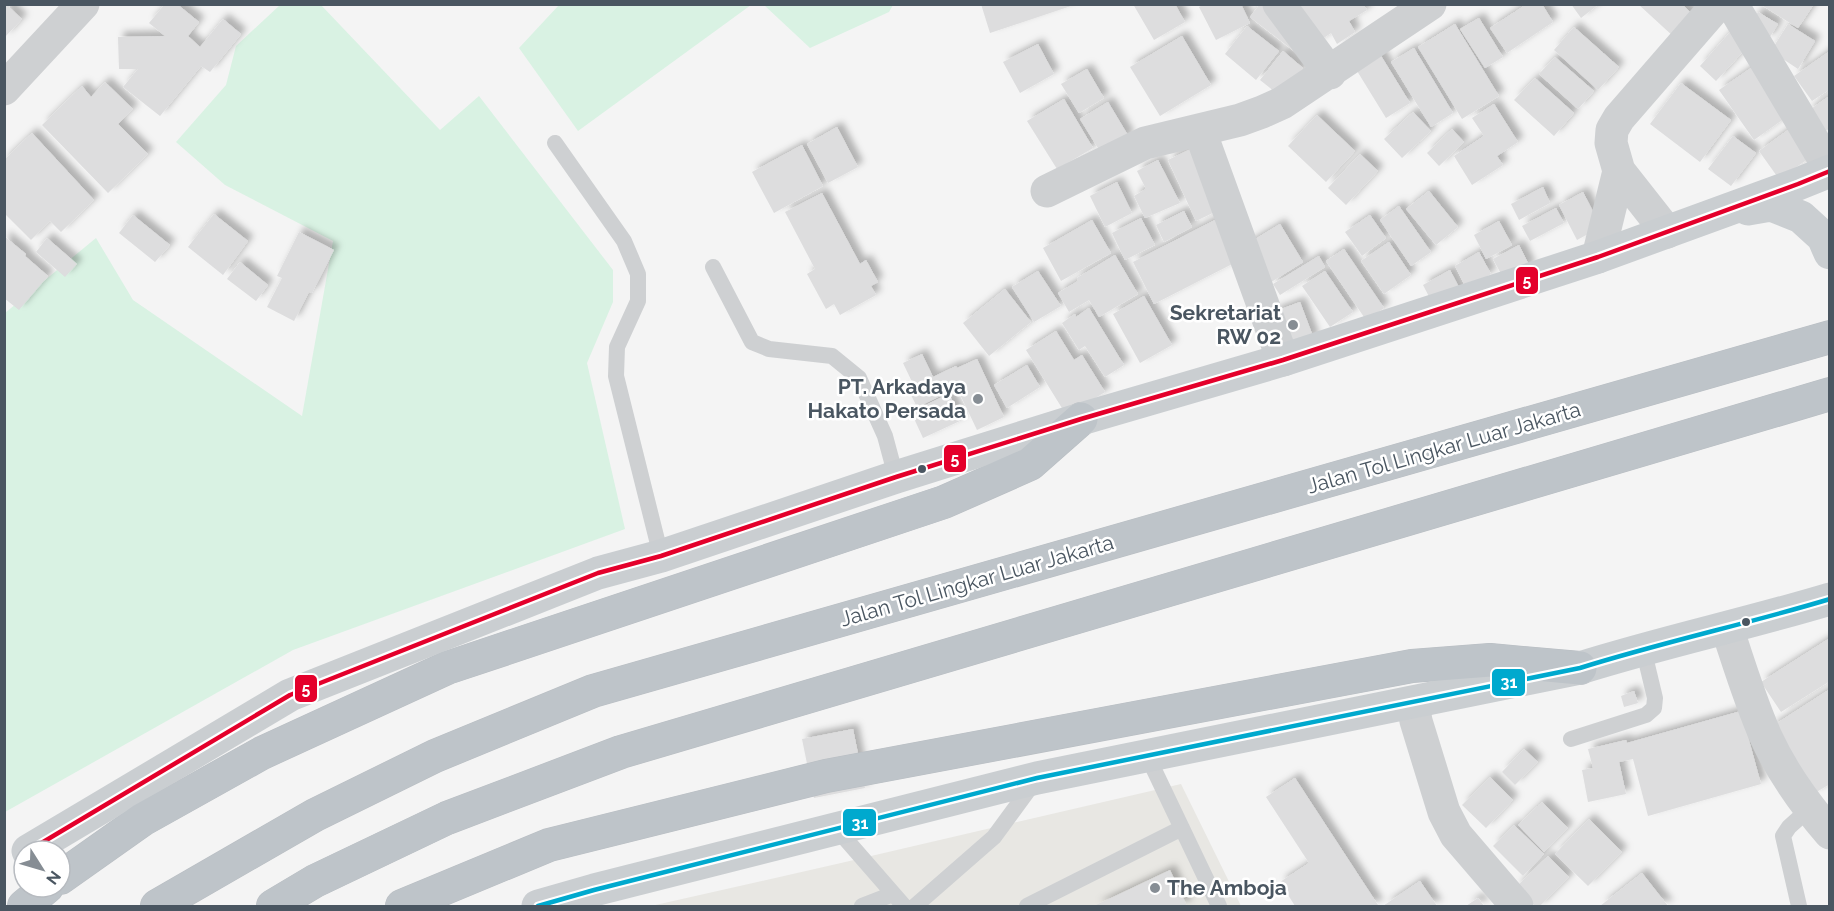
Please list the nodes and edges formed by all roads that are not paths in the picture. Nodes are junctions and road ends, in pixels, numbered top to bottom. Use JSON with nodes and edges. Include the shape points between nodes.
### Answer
{"nodes":[{"id":1,"x":83,"y":4,"type":"edge"},
{"id":2,"x":1279,"y":4,"type":"edge"},
{"id":3,"x":1430,"y":4,"type":"edge"},
{"id":4,"x":1718,"y":4,"type":"edge"},
{"id":5,"x":1732,"y":4,"type":"edge"},
{"id":6,"x":1330,"y":73,"type":"junction"},
{"id":7,"x":4,"y":89,"type":"edge"},
{"id":8,"x":1200,"y":130,"type":"junction"},
{"id":9,"x":555,"y":143,"type":"dead end"},
{"id":10,"x":1830,"y":170,"type":"edge"},
{"id":11,"x":1619,"y":171,"type":"junction"},
{"id":12,"x":1047,"y":191,"type":"dead end"},
{"id":13,"x":1710,"y":216,"type":"junction"},
{"id":14,"x":1667,"y":232,"type":"junction"},
{"id":15,"x":1830,"y":253,"type":"edge"},
{"id":16,"x":1598,"y":257,"type":"junction"},
{"id":17,"x":712,"y":267,"type":"dead end"},
{"id":18,"x":1830,"y":337,"type":"edge"},
{"id":19,"x":1282,"y":360,"type":"junction"},
{"id":20,"x":1830,"y":394,"type":"edge"},
{"id":21,"x":1081,"y":419,"type":"junction"},
{"id":22,"x":896,"y":477,"type":"junction"},
{"id":23,"x":662,"y":556,"type":"junction"},
{"id":24,"x":1830,"y":588,"type":"edge"},
{"id":25,"x":1816,"y":603,"type":"edge"},
{"id":26,"x":1727,"y":628,"type":"junction"},
{"id":27,"x":1643,"y":648,"type":"junction"},
{"id":28,"x":1580,"y":668,"type":"junction"},
{"id":29,"x":1413,"y":703,"type":"junction"},
{"id":30,"x":1570,"y":739,"type":"dead end"},
{"id":31,"x":1146,"y":755,"type":"junction"},
{"id":32,"x":1037,"y":778,"type":"junction"},
{"id":33,"x":1820,"y":821,"type":"edge"},
{"id":34,"x":836,"y":828,"type":"junction"},
{"id":35,"x":1182,"y":828,"type":"junction"},
{"id":36,"x":48,"y":839,"type":"edge"},
{"id":37,"x":72,"y":870,"type":"edge"},
{"id":38,"x":898,"y":900,"type":"edge"},
{"id":39,"x":157,"y":906,"type":"edge"},
{"id":40,"x":273,"y":906,"type":"edge"},
{"id":41,"x":402,"y":906,"type":"edge"},
{"id":42,"x":538,"y":906,"type":"edge"},
{"id":43,"x":862,"y":906,"type":"edge"},
{"id":44,"x":915,"y":906,"type":"edge"},
{"id":45,"x":1027,"y":906,"type":"edge"},
{"id":46,"x":1219,"y":906,"type":"edge"},
{"id":47,"x":1516,"y":906,"type":"edge"},
{"id":48,"x":1799,"y":906,"type":"edge"}],
"edges":[{"from":1,"to":7,"type":"street"},
{"from":2,"to":6,"type":"street"},
{"from":3,"to":6,"type":"street"},
{"from":4,"to":11,"type":"street","via":[[1619,118],[1612,130],[1611,143]]},
{"from":5,"to":10,"type":"street"},
{"from":6,"to":8,"type":"street","via":[[1262,112]]},
{"from":8,"to":12,"type":"street","via":[[1145,143]]},
{"from":8,"to":19,"type":"street"},
{"from":9,"to":23,"type":"lane","via":[[624,241],[638,274],[638,301],[617,347],[616,376]]},
{"from":10,"to":13,"type":"main road"},
{"from":11,"to":14,"type":"street"},
{"from":11,"to":16,"type":"street"},
{"from":13,"to":14,"type":"main road"},
{"from":13,"to":15,"type":"main road","via":[[1771,205],[1801,217],[1823,237]]},
{"from":14,"to":16,"type":"main road"},
{"from":16,"to":19,"type":"main road"},
{"from":17,"to":22,"type":"lane","via":[[752,342],[770,349],[832,356],[859,378],[885,436]]},
{"from":18,"to":39,"type":"highway","name":"Jalan Tol Lingkar Luar Jakarta","via":[[593,691],[375,785]]},
{"from":19,"to":21,"type":"main road"},
{"from":20,"to":40,"type":"highway","via":[[621,752],[447,818],[315,881]]},
{"from":21,"to":22,"type":"main road"},
{"from":21,"to":37,"type":"highway","via":[[1030,464],[944,502],[427,678],[262,753],[142,820]]},
{"from":22,"to":23,"type":"main road"},
{"from":23,"to":36,"type":"main road","via":[[598,573],[290,695]]},
{"from":24,"to":25,"type":"main road"},
{"from":25,"to":26,"type":"main road"},
{"from":26,"to":27,"type":"main road"},
{"from":26,"to":33,"type":"street","via":[[1766,737]]},
{"from":27,"to":28,"type":"main road"},
{"from":27,"to":30,"type":"lane","via":[[1654,708],[1647,715]]},
{"from":28,"to":29,"type":"main road"},
{"from":28,"to":41,"type":"highway","via":[[1490,660],[1412,666],[826,776],[549,845]]},
{"from":29,"to":31,"type":"main road"},
{"from":29,"to":47,"type":"street","via":[[1449,824]]},
{"from":31,"to":32,"type":"main road"},
{"from":31,"to":35,"type":"lane"},
{"from":32,"to":34,"type":"main road"},
{"from":32,"to":44,"type":"lane","via":[[994,837]]},
{"from":33,"to":48,"type":"lane","via":[[1789,827],[1783,836]]},
{"from":34,"to":38,"type":"lane"},
{"from":34,"to":42,"type":"main road"},
{"from":35,"to":45,"type":"lane"},
{"from":35,"to":46,"type":"lane"},
{"from":38,"to":43,"type":"lane"}]}
